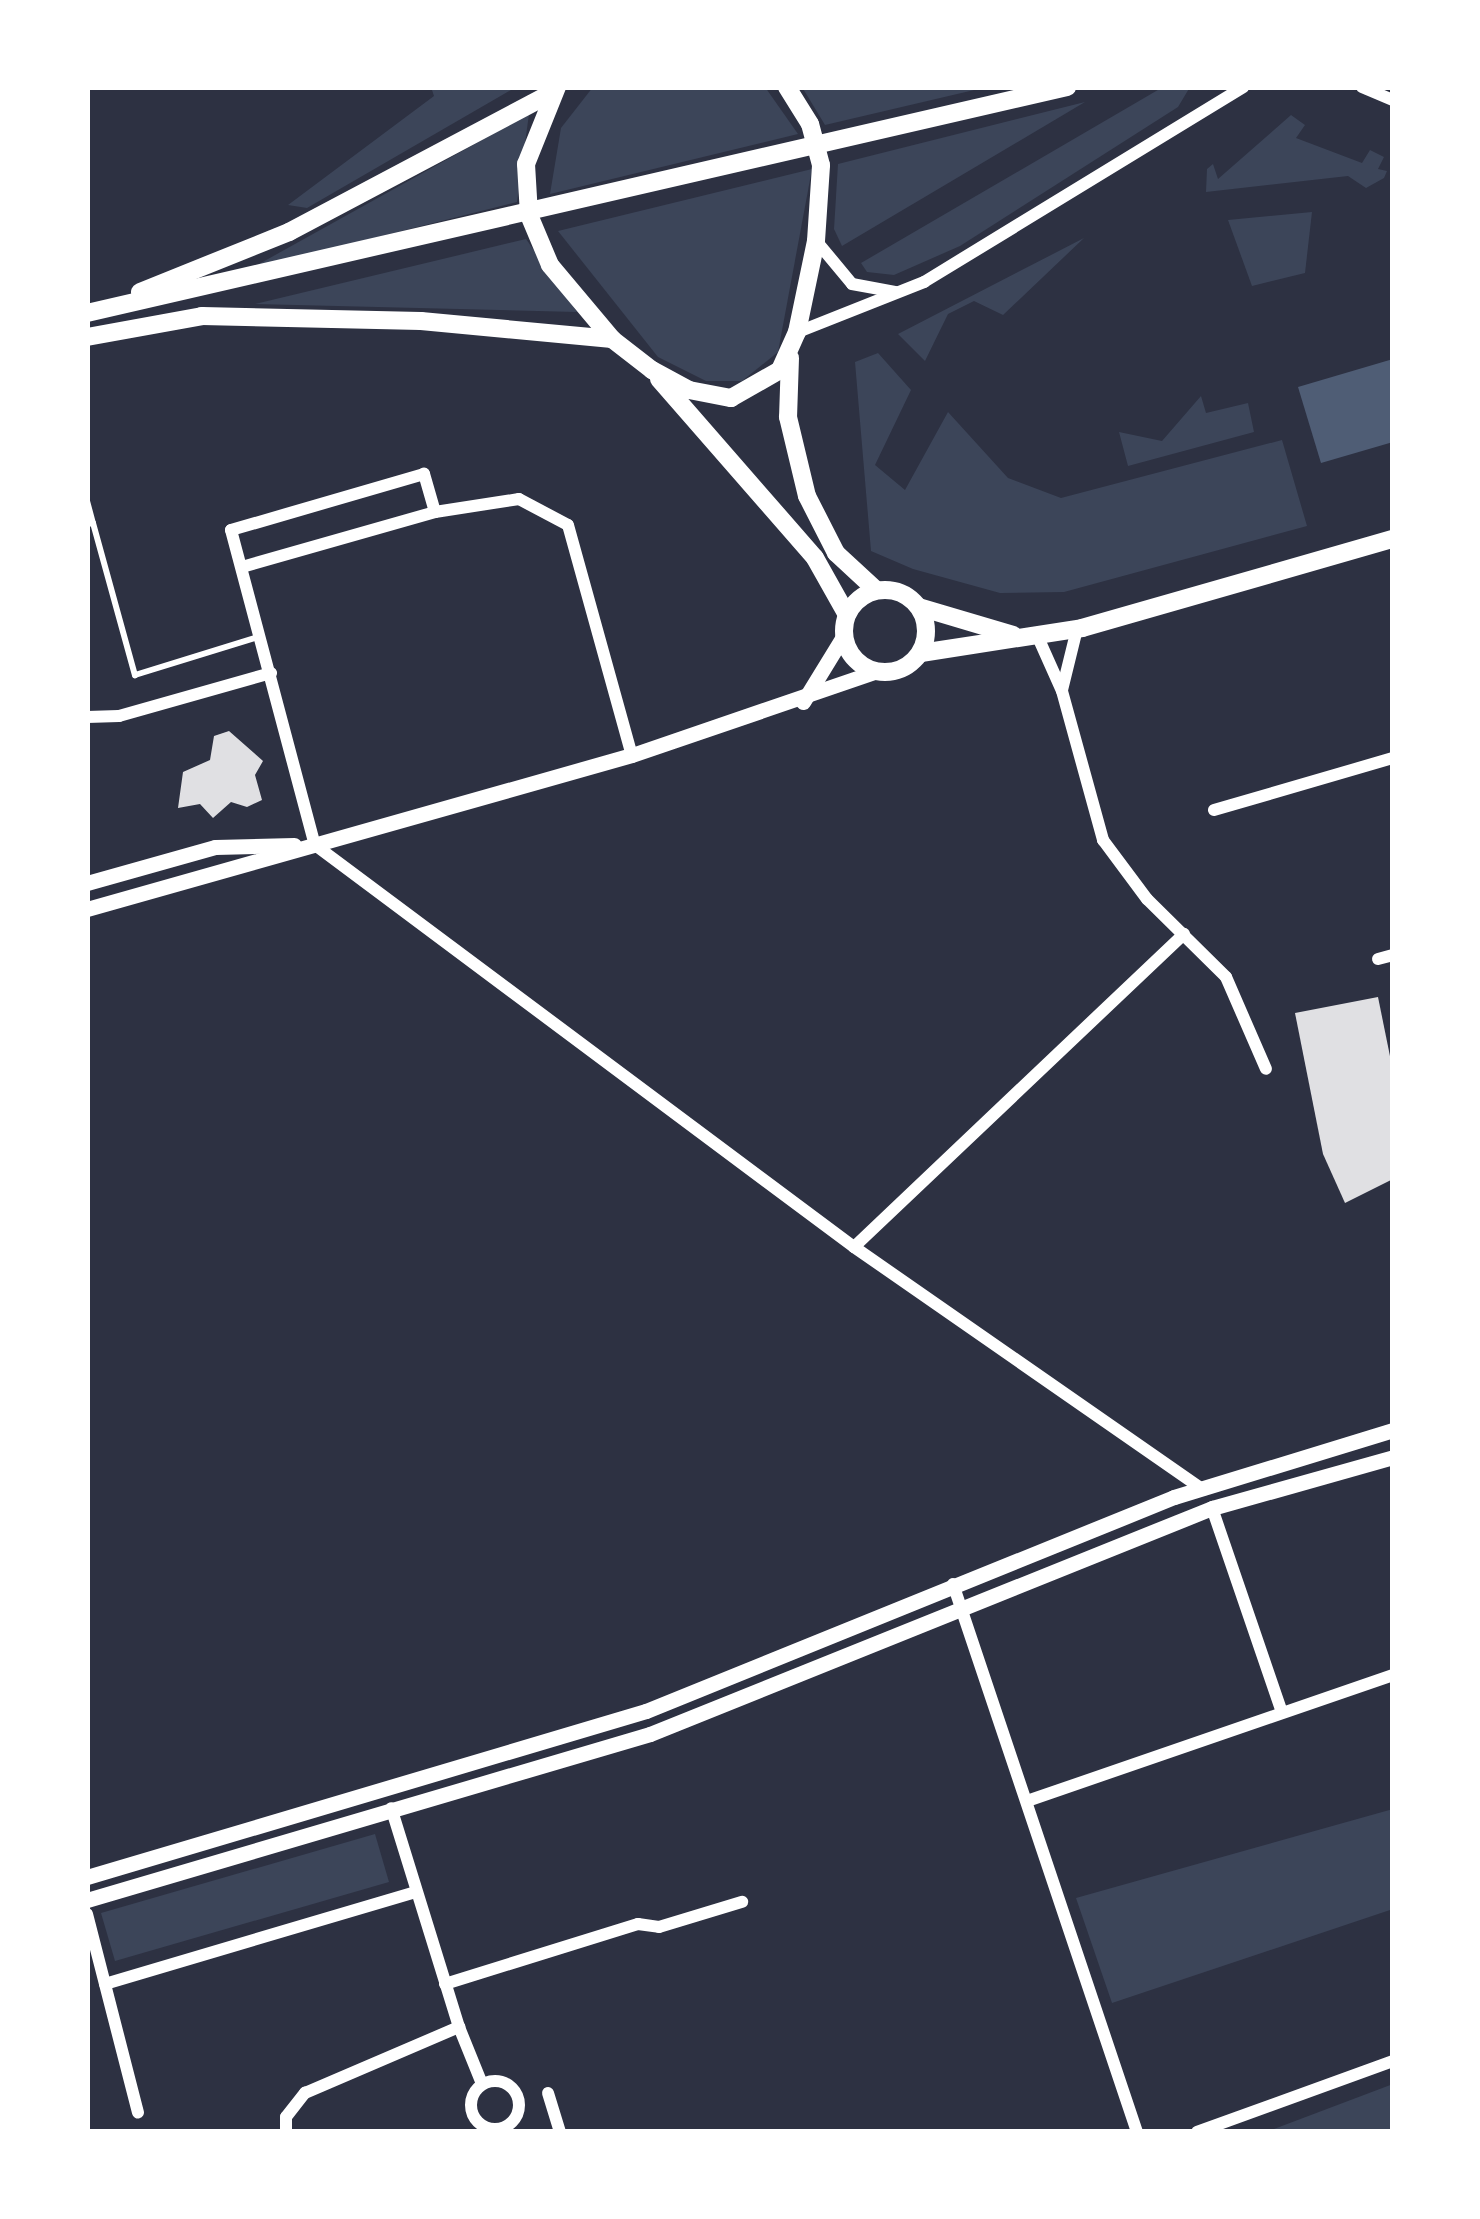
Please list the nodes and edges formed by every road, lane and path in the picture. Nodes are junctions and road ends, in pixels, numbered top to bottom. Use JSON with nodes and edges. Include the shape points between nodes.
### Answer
{"nodes":[{"id":1,"x":787,"y":87,"type":"edge"},
{"id":2,"x":1067,"y":87,"type":"edge"},
{"id":3,"x":1222,"y":87,"type":"edge"},
{"id":4,"x":1243,"y":87,"type":"edge"},
{"id":5,"x":1362,"y":87,"type":"edge"},
{"id":6,"x":554,"y":90,"type":"edge"},
{"id":7,"x":1393,"y":100,"type":"edge"},
{"id":8,"x":1207,"y":104,"type":"junction"},
{"id":9,"x":816,"y":241,"type":"junction"},
{"id":10,"x":898,"y":292,"type":"junction"},
{"id":11,"x":87,"y":312,"type":"edge"},
{"id":12,"x":87,"y":337,"type":"edge"},
{"id":13,"x":612,"y":339,"type":"junction"},
{"id":14,"x":793,"y":340,"type":"junction"},
{"id":15,"x":652,"y":370,"type":"junction"},
{"id":16,"x":87,"y":501,"type":"edge"},
{"id":17,"x":435,"y":512,"type":"junction"},
{"id":18,"x":90,"y":524,"type":"edge"},
{"id":19,"x":1393,"y":539,"type":"edge"},
{"id":20,"x":243,"y":572,"type":"junction"},
{"id":21,"x":876,"y":590,"type":"junction"},
{"id":22,"x":920,"y":608,"type":"junction"},
{"id":23,"x":846,"y":625,"type":"junction"},
{"id":24,"x":1076,"y":629,"type":"junction"},
{"id":25,"x":261,"y":636,"type":"junction"},
{"id":26,"x":1030,"y":637,"type":"junction"},
{"id":27,"x":921,"y":653,"type":"junction"},
{"id":28,"x":875,"y":672,"type":"junction"},
{"id":29,"x":272,"y":673,"type":"junction"},
{"id":30,"x":1062,"y":691,"type":"junction"},
{"id":31,"x":803,"y":702,"type":"junction"},
{"id":32,"x":87,"y":717,"type":"edge"},
{"id":33,"x":632,"y":755,"type":"junction"},
{"id":34,"x":1393,"y":758,"type":"edge"},
{"id":35,"x":1214,"y":809,"type":"dead end"},
{"id":36,"x":316,"y":844,"type":"junction"},
{"id":37,"x":87,"y":883,"type":"edge"},
{"id":38,"x":87,"y":909,"type":"edge"},
{"id":39,"x":1184,"y":934,"type":"junction"},
{"id":40,"x":1393,"y":955,"type":"edge"},
{"id":41,"x":1378,"y":959,"type":"dead end"},
{"id":42,"x":1266,"y":1069,"type":"dead end"},
{"id":43,"x":854,"y":1247,"type":"junction"},
{"id":44,"x":1393,"y":1430,"type":"edge"},
{"id":45,"x":1393,"y":1457,"type":"edge"},
{"id":46,"x":1201,"y":1488,"type":"junction"},
{"id":47,"x":1212,"y":1508,"type":"junction"},
{"id":48,"x":953,"y":1584,"type":"junction"},
{"id":49,"x":962,"y":1609,"type":"junction"},
{"id":50,"x":1393,"y":1675,"type":"edge"},
{"id":51,"x":1282,"y":1712,"type":"junction"},
{"id":52,"x":1030,"y":1800,"type":"junction"},
{"id":53,"x":391,"y":1808,"type":"junction"},
{"id":54,"x":87,"y":1877,"type":"edge"},
{"id":55,"x":416,"y":1892,"type":"junction"},
{"id":56,"x":87,"y":1900,"type":"edge"},
{"id":57,"x":742,"y":1902,"type":"dead end"},
{"id":58,"x":87,"y":1914,"type":"edge"},
{"id":59,"x":105,"y":1984,"type":"junction"},
{"id":60,"x":446,"y":1984,"type":"junction"},
{"id":61,"x":459,"y":2027,"type":"junction"},
{"id":62,"x":1393,"y":2061,"type":"edge"},
{"id":63,"x":482,"y":2084,"type":"junction"},
{"id":64,"x":548,"y":2093,"type":"dead end"},
{"id":65,"x":138,"y":2113,"type":"dead end"},
{"id":66,"x":286,"y":2132,"type":"edge"},
{"id":67,"x":560,"y":2132,"type":"edge"},
{"id":68,"x":1137,"y":2132,"type":"edge"},
{"id":69,"x":1197,"y":2132,"type":"edge"}],
"edges":[{"from":1,"to":9,"type":"main road","via":[[810,124],[821,165]]},
{"from":2,"to":11,"type":"main road"},
{"from":3,"to":8,"type":"street"},
{"from":4,"to":8,"type":"street"},
{"from":5,"to":7,"type":"street"},
{"from":6,"to":11,"type":"main road","via":[[289,232]]},
{"from":6,"to":13,"type":"main road","via":[[526,164],[529,215],[550,265]]},
{"from":8,"to":10,"type":"street"},
{"from":9,"to":10,"type":"street","via":[[852,284]]},
{"from":9,"to":14,"type":"main road"},
{"from":10,"to":14,"type":"street"},
{"from":12,"to":13,"type":"main road","via":[[202,316],[421,321]]},
{"from":13,"to":15,"type":"main road"},
{"from":14,"to":15,"type":"main road","via":[[767,384],[731,398]]},
{"from":14,"to":21,"type":"main road","via":[[788,417],[807,496],[836,553]]},
{"from":15,"to":23,"type":"main road","via":[[815,558]]},
{"from":16,"to":18,"type":"lane"},
{"from":17,"to":20,"type":"street"},
{"from":17,"to":20,"type":"street","via":[[424,473],[231,530]]},
{"from":17,"to":33,"type":"street","via":[[519,500],[568,524]]},
{"from":18,"to":25,"type":"lane","via":[[135,675]]},
{"from":19,"to":24,"type":"main road"},
{"from":20,"to":25,"type":"street"},
{"from":21,"to":22,"type":"main road","via":[[900,592]]},
{"from":21,"to":23,"type":"main road"},
{"from":22,"to":26,"type":"main road"},
{"from":22,"to":27,"type":"main road","via":[[927,630]]},
{"from":23,"to":28,"type":"main road","via":[[854,658]]},
{"from":23,"to":31,"type":"street"},
{"from":24,"to":26,"type":"main road"},
{"from":24,"to":30,"type":"street"},
{"from":25,"to":29,"type":"street"},
{"from":26,"to":27,"type":"main road"},
{"from":26,"to":30,"type":"street"},
{"from":27,"to":28,"type":"main road","via":[[901,670]]},
{"from":28,"to":31,"type":"street"},
{"from":29,"to":32,"type":"street","via":[[118,716]]},
{"from":29,"to":36,"type":"street"},
{"from":30,"to":39,"type":"street","via":[[1103,840]]},
{"from":31,"to":33,"type":"street"},
{"from":33,"to":36,"type":"street"},
{"from":34,"to":35,"type":"street"},
{"from":36,"to":37,"type":"street","via":[[215,847]]},
{"from":36,"to":38,"type":"street"},
{"from":36,"to":43,"type":"street"},
{"from":39,"to":42,"type":"street","via":[[1226,977]]},
{"from":39,"to":43,"type":"street"},
{"from":40,"to":41,"type":"street"},
{"from":43,"to":46,"type":"street"},
{"from":44,"to":46,"type":"street"},
{"from":45,"to":47,"type":"street"},
{"from":46,"to":48,"type":"street"},
{"from":47,"to":49,"type":"street"},
{"from":47,"to":51,"type":"street"},
{"from":48,"to":49,"type":"street"},
{"from":48,"to":54,"type":"street","via":[[627,1718]]},
{"from":49,"to":52,"type":"street"},
{"from":49,"to":53,"type":"street","via":[[650,1734]]},
{"from":50,"to":51,"type":"street"},
{"from":51,"to":52,"type":"street"},
{"from":52,"to":68,"type":"street"},
{"from":53,"to":55,"type":"street"},
{"from":53,"to":56,"type":"street"},
{"from":55,"to":59,"type":"street"},
{"from":55,"to":60,"type":"street"},
{"from":57,"to":60,"type":"street","via":[[659,1927],[638,1924]]},
{"from":58,"to":59,"type":"street"},
{"from":59,"to":65,"type":"street"},
{"from":60,"to":61,"type":"street"},
{"from":61,"to":63,"type":"street"},
{"from":61,"to":66,"type":"street","via":[[305,2092],[286,2117]]},
{"from":62,"to":69,"type":"street"},
{"from":63,"to":63,"type":"street","via":[[471,2104],[474,2118],[493,2130],[509,2126],[520,2104],[513,2089]]},
{"from":64,"to":67,"type":"street"}]}
